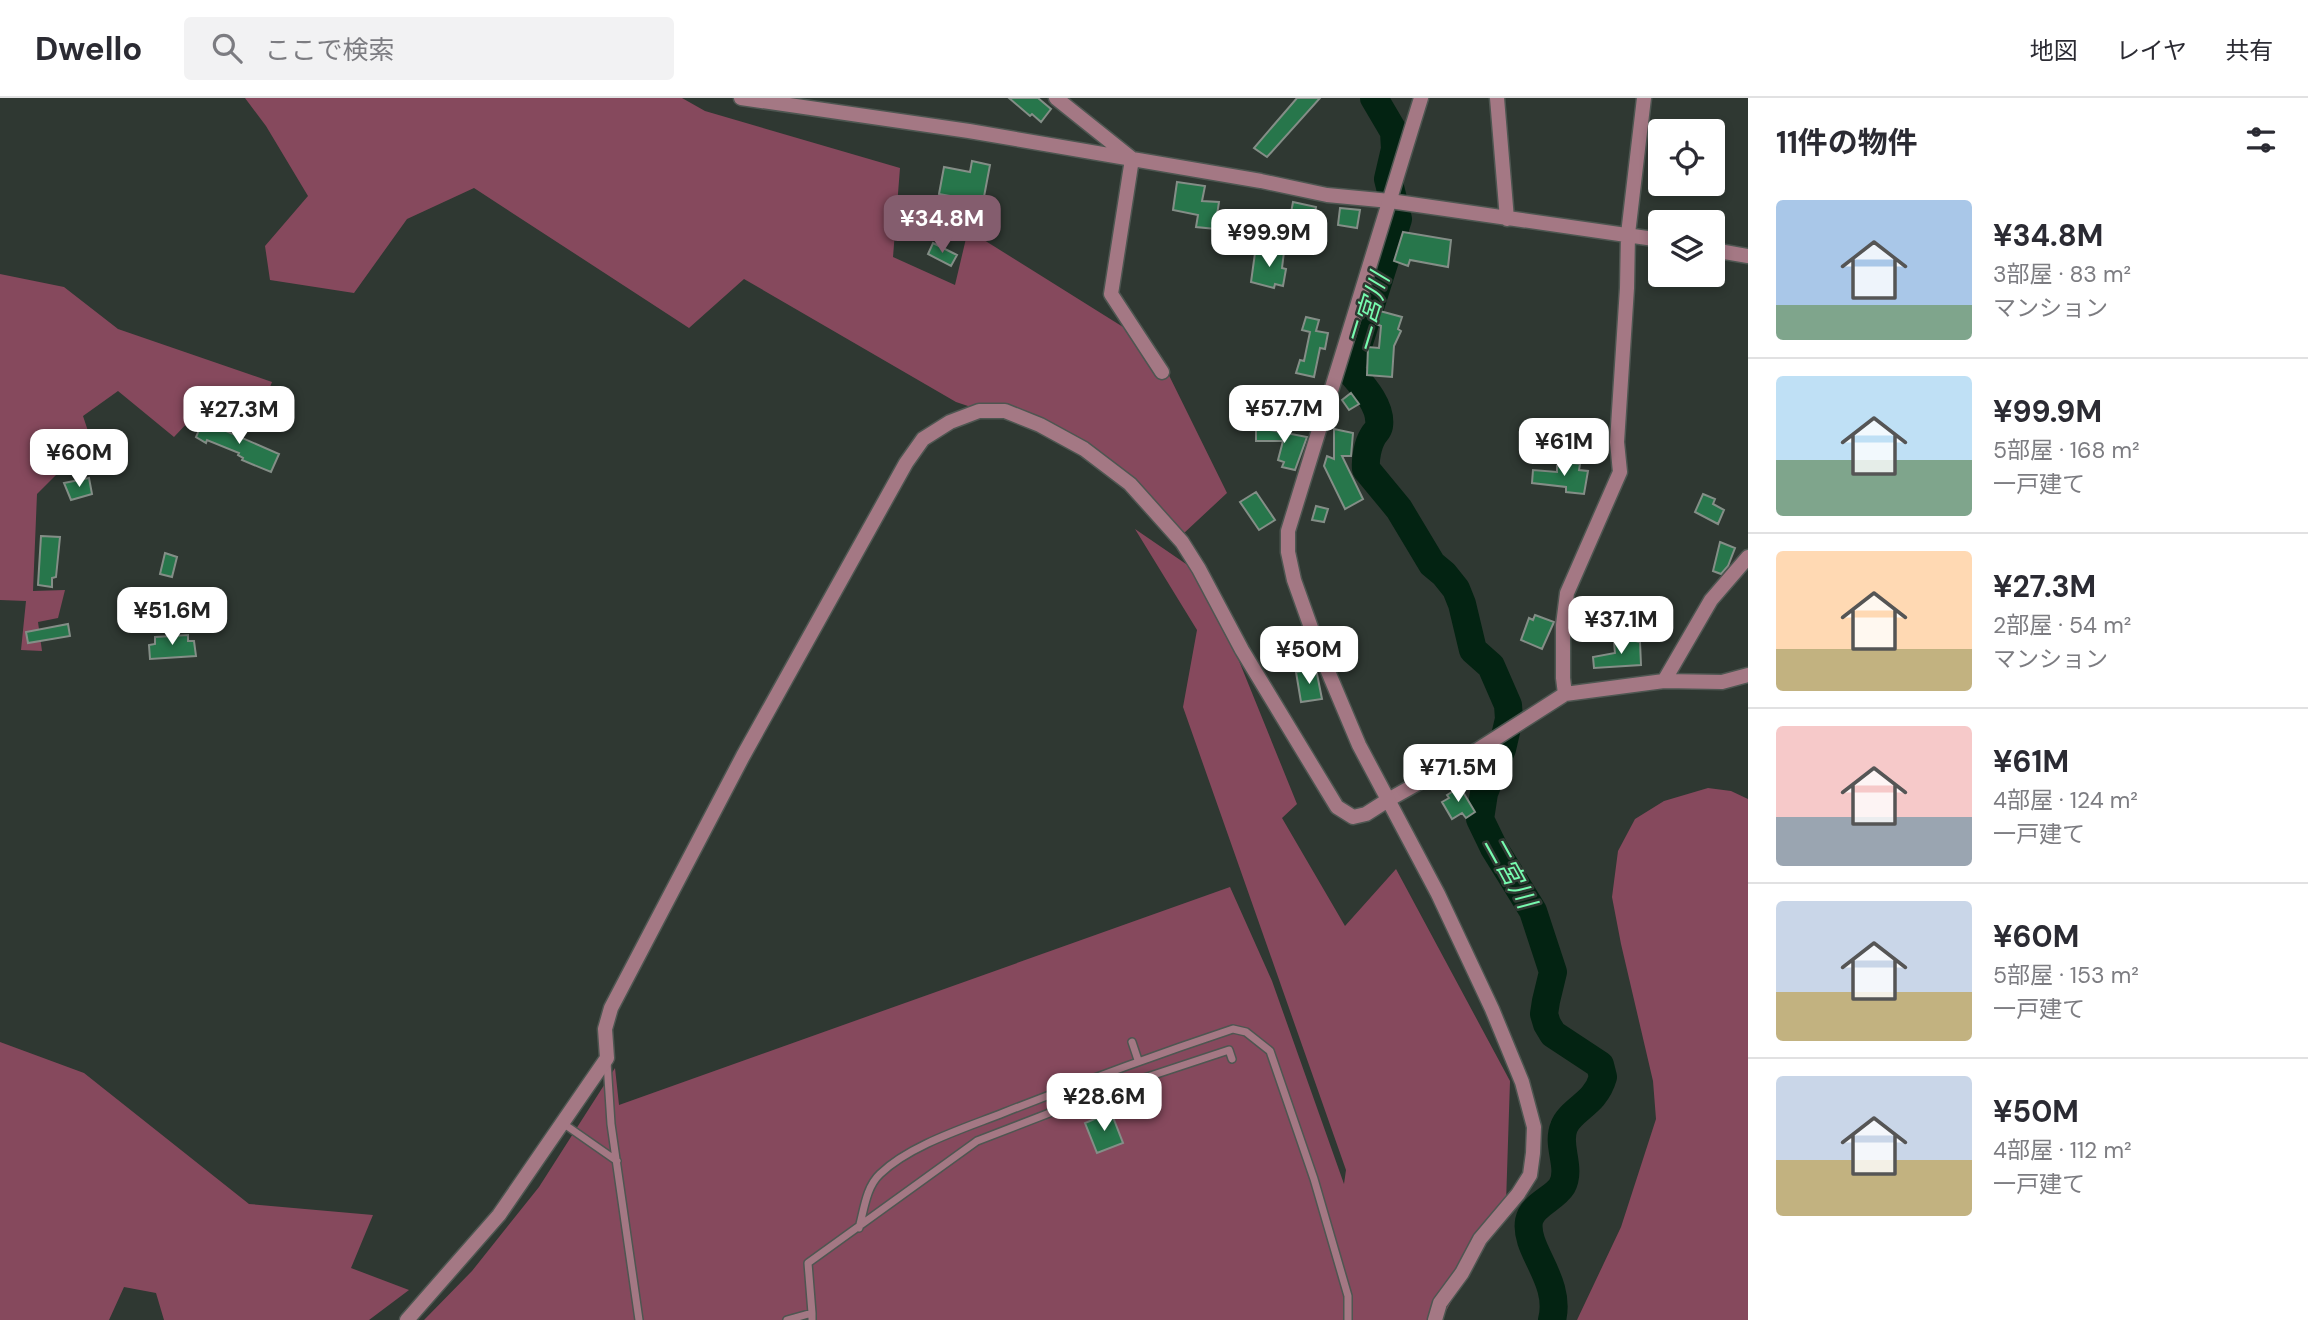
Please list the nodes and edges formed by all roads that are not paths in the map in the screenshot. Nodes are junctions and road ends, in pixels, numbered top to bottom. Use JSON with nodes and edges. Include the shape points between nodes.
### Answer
{"nodes":[{"id":1,"x":741,"y":98,"type":"edge"},
{"id":2,"x":1056,"y":98,"type":"edge"},
{"id":3,"x":1421,"y":98,"type":"edge"},
{"id":4,"x":1497,"y":98,"type":"edge"},
{"id":5,"x":1644,"y":98,"type":"edge"},
{"id":6,"x":1132,"y":159,"type":"junction"},
{"id":7,"x":1391,"y":201,"type":"junction"},
{"id":8,"x":1507,"y":219,"type":"junction"},
{"id":9,"x":1628,"y":234,"type":"junction"},
{"id":10,"x":1648,"y":238,"type":"edge"},
{"id":11,"x":1725,"y":252,"type":"edge"},
{"id":12,"x":1748,"y":256,"type":"edge"},
{"id":13,"x":1162,"y":372,"type":"dead end"},
{"id":14,"x":1748,"y":557,"type":"edge"},
{"id":15,"x":1748,"y":675,"type":"edge"},
{"id":16,"x":1664,"y":681,"type":"junction"},
{"id":17,"x":1565,"y":694,"type":"junction"},
{"id":18,"x":1388,"y":800,"type":"junction"},
{"id":19,"x":1132,"y":1042,"type":"dead end"},
{"id":20,"x":607,"y":1058,"type":"junction"},
{"id":21,"x":1232,"y":1059,"type":"dead end"},
{"id":22,"x":1138,"y":1060,"type":"junction"},
{"id":23,"x":564,"y":1124,"type":"junction"},
{"id":24,"x":617,"y":1161,"type":"junction"},
{"id":25,"x":859,"y":1228,"type":"junction"},
{"id":26,"x":812,"y":1317,"type":"edge"},
{"id":27,"x":407,"y":1320,"type":"edge"},
{"id":28,"x":639,"y":1320,"type":"edge"},
{"id":29,"x":787,"y":1320,"type":"edge"},
{"id":30,"x":1348,"y":1320,"type":"edge"},
{"id":31,"x":1435,"y":1320,"type":"edge"}],
"edges":[{"from":1,"to":6,"type":"street"},
{"from":2,"to":6,"type":"street"},
{"from":3,"to":7,"type":"street"},
{"from":4,"to":8,"type":"street"},
{"from":5,"to":9,"type":"street"},
{"from":6,"to":7,"type":"street","via":[[1327,195]]},
{"from":6,"to":13,"type":"street","via":[[1111,294]]},
{"from":7,"to":8,"type":"street"},
{"from":7,"to":18,"type":"street","via":[[1288,531],[1302,606],[1359,745]]},
{"from":8,"to":9,"type":"street"},
{"from":9,"to":10,"type":"street"},
{"from":9,"to":17,"type":"street","via":[[1617,442],[1620,472],[1567,593]]},
{"from":11,"to":12,"type":"street"},
{"from":14,"to":16,"type":"street","via":[[1711,600]]},
{"from":15,"to":16,"type":"street","via":[[1722,682]]},
{"from":16,"to":17,"type":"street"},
{"from":17,"to":18,"type":"street"},
{"from":18,"to":20,"type":"street","via":[[1353,817],[1337,807],[1182,542],[1130,484],[1084,449],[1040,425],[1005,411],[979,411],[923,439],[906,463],[616,996],[605,1029]]},
{"from":18,"to":31,"type":"street","via":[[1492,1009],[1522,1082],[1534,1127],[1530,1175],[1480,1239],[1440,1303]]},
{"from":19,"to":22,"type":"lane"},
{"from":20,"to":23,"type":"street"},
{"from":20,"to":24,"type":"lane"},
{"from":21,"to":25,"type":"lane","via":[[1229,1050],[977,1140]]},
{"from":22,"to":25,"type":"lane","via":[[905,1156],[880,1174],[870,1189]]},
{"from":22,"to":30,"type":"lane","via":[[1233,1029],[1246,1032],[1270,1051],[1348,1296]]},
{"from":23,"to":24,"type":"lane"},
{"from":23,"to":27,"type":"street","via":[[499,1215]]},
{"from":24,"to":28,"type":"lane"},
{"from":25,"to":26,"type":"lane","via":[[808,1263]]},
{"from":26,"to":29,"type":"lane"}]}
